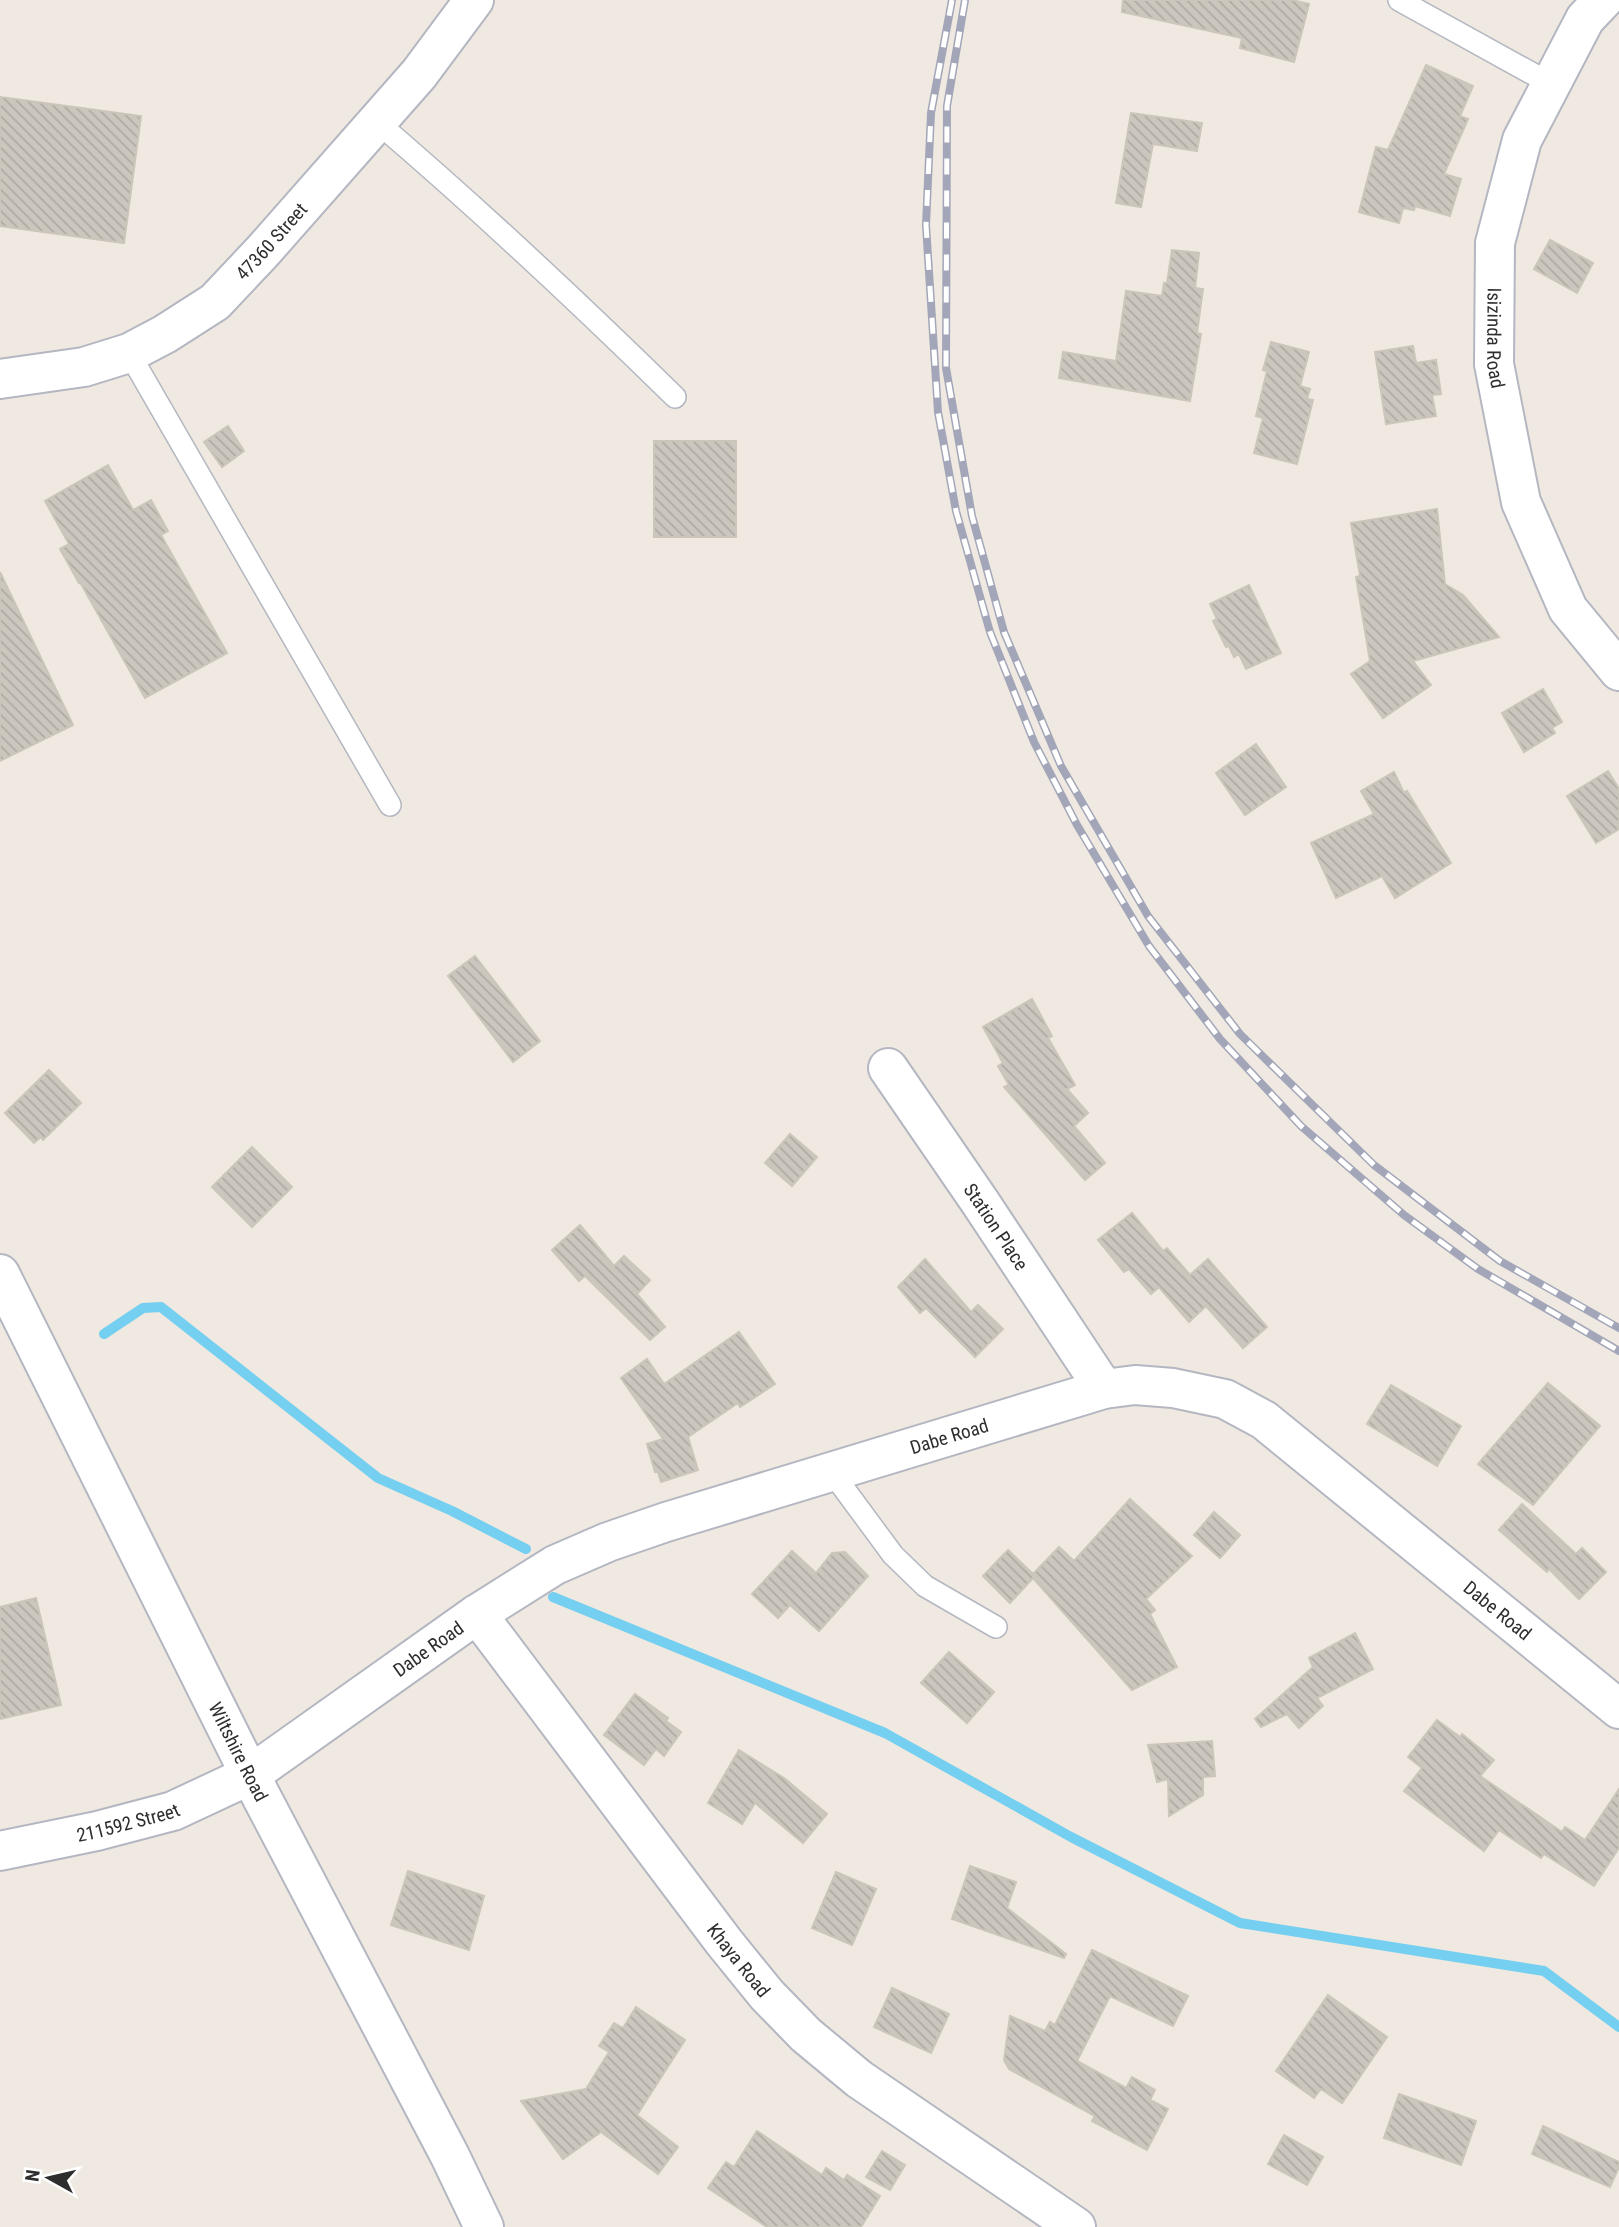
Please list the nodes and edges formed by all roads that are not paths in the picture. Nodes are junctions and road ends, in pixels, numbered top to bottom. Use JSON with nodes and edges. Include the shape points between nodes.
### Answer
{"nodes":[{"id":1,"x":474,"y":0,"type":"edge"},
{"id":2,"x":1399,"y":0,"type":"edge"},
{"id":3,"x":1603,"y":0,"type":"edge"},
{"id":4,"x":1551,"y":84,"type":"junction"},
{"id":5,"x":377,"y":122,"type":"junction"},
{"id":6,"x":129,"y":353,"type":"junction"},
{"id":7,"x":0,"y":379,"type":"edge"},
{"id":8,"x":675,"y":397,"type":"dead end"},
{"id":9,"x":1619,"y":671,"type":"edge"},
{"id":10,"x":390,"y":806,"type":"dead end"},
{"id":11,"x":888,"y":1068,"type":"dead end"},
{"id":12,"x":0,"y":1274,"type":"edge"},
{"id":13,"x":1104,"y":1389,"type":"junction"},
{"id":14,"x":831,"y":1471,"type":"junction"},
{"id":15,"x":478,"y":1614,"type":"junction"},
{"id":16,"x":996,"y":1627,"type":"dead end"},
{"id":17,"x":1619,"y":1709,"type":"edge"},
{"id":18,"x":250,"y":1775,"type":"junction"},
{"id":19,"x":0,"y":1851,"type":"edge"},
{"id":20,"x":484,"y":2227,"type":"edge"},
{"id":21,"x":1076,"y":2227,"type":"edge"}],
"edges":[{"from":1,"to":5,"type":"street","name":"47360 Street"},
{"from":2,"to":4,"type":"lane"},
{"from":3,"to":4,"type":"street","name":"Isizinda Road","via":[[1585,19]]},
{"from":4,"to":9,"type":"street","name":"Isizinda Road","via":[[1522,140],[1495,243],[1494,364],[1521,502],[1568,609]]},
{"from":5,"to":6,"type":"street","name":"47360 Street","via":[[215,302]]},
{"from":5,"to":8,"type":"lane","via":[[470,202]]},
{"from":6,"to":7,"type":"street","name":"47360 Street","via":[[84,367]]},
{"from":6,"to":10,"type":"lane"},
{"from":11,"to":13,"type":"street","name":"Station Place"},
{"from":12,"to":18,"type":"street","name":"Wiltshire Road"},
{"from":13,"to":14,"type":"street","name":"Dabe Road"},
{"from":13,"to":17,"type":"street","name":"Dabe Road","via":[[1135,1385],[1174,1388],[1225,1399],[1264,1420]]},
{"from":14,"to":15,"type":"street","name":"Dabe Road","via":[[608,1542],[555,1565]]},
{"from":14,"to":16,"type":"lane","via":[[893,1555],[925,1586]]},
{"from":15,"to":18,"type":"street","name":"Dabe Road"},
{"from":15,"to":21,"type":"street","name":"Khaya Road","via":[[724,1942],[796,2025],[859,2079]]},
{"from":18,"to":19,"type":"street","name":"211592 Street","via":[[173,1811]]},
{"from":18,"to":20,"type":"street","name":"Wiltshire Road"}]}
